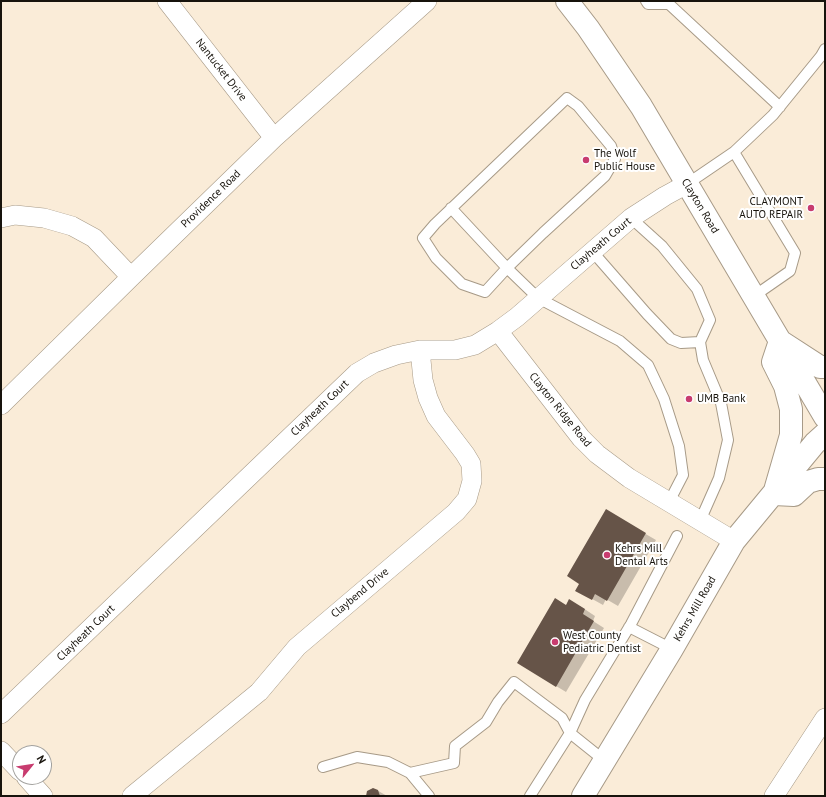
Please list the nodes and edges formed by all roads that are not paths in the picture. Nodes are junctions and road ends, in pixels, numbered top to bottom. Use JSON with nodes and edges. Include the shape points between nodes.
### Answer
{"nodes":[{"id":1,"x":167,"y":1,"type":"edge"},
{"id":2,"x":428,"y":1,"type":"edge"},
{"id":3,"x":567,"y":1,"type":"edge"},
{"id":4,"x":646,"y":1,"type":"edge"},
{"id":5,"x":670,"y":3,"type":"edge"},
{"id":6,"x":825,"y":49,"type":"edge"},
{"id":7,"x":780,"y":107,"type":"junction"},
{"id":8,"x":274,"y":138,"type":"junction"},
{"id":9,"x":734,"y":152,"type":"junction"},
{"id":10,"x":687,"y":184,"type":"junction"},
{"id":11,"x":451,"y":208,"type":"junction"},
{"id":12,"x":1,"y":218,"type":"edge"},
{"id":13,"x":631,"y":218,"type":"junction"},
{"id":14,"x":592,"y":252,"type":"junction"},
{"id":15,"x":507,"y":268,"type":"junction"},
{"id":16,"x":131,"y":276,"type":"junction"},
{"id":17,"x":754,"y":296,"type":"junction"},
{"id":18,"x":538,"y":298,"type":"junction"},
{"id":19,"x":498,"y":331,"type":"junction"},
{"id":20,"x":780,"y":341,"type":"junction"},
{"id":21,"x":700,"y":342,"type":"junction"},
{"id":22,"x":420,"y":350,"type":"junction"},
{"id":23,"x":825,"y":367,"type":"edge"},
{"id":24,"x":1,"y":405,"type":"edge"},
{"id":25,"x":825,"y":417,"type":"edge"},
{"id":26,"x":825,"y":434,"type":"edge"},
{"id":27,"x":825,"y":479,"type":"edge"},
{"id":28,"x":774,"y":494,"type":"junction"},
{"id":29,"x":669,"y":502,"type":"junction"},
{"id":30,"x":700,"y":521,"type":"junction"},
{"id":31,"x":677,"y":536,"type":"dead end"},
{"id":32,"x":734,"y":541,"type":"junction"},
{"id":33,"x":629,"y":627,"type":"junction"},
{"id":34,"x":672,"y":649,"type":"junction"},
{"id":35,"x":1,"y":714,"type":"edge"},
{"id":36,"x":825,"y":718,"type":"edge"},
{"id":37,"x":570,"y":733,"type":"junction"},
{"id":38,"x":1,"y":751,"type":"edge"},
{"id":39,"x":605,"y":761,"type":"junction"},
{"id":40,"x":12,"y":763,"type":"edge"},
{"id":41,"x":323,"y":768,"type":"dead end"},
{"id":42,"x":410,"y":773,"type":"junction"},
{"id":43,"x":33,"y":785,"type":"edge"},
{"id":44,"x":43,"y":796,"type":"edge"},
{"id":45,"x":132,"y":796,"type":"edge"},
{"id":46,"x":429,"y":796,"type":"edge"},
{"id":47,"x":530,"y":796,"type":"edge"},
{"id":48,"x":583,"y":796,"type":"edge"},
{"id":49,"x":774,"y":796,"type":"edge"}],
"edges":[{"from":1,"to":8,"type":"street","name":"Nantucket Drive"},
{"from":2,"to":8,"type":"street","name":"Providence Road"},
{"from":3,"to":10,"type":"main road","name":"Clayton Road","via":[[642,106]]},
{"from":4,"to":5,"type":"lane","via":[[648,4]]},
{"from":5,"to":7,"type":"lane"},
{"from":6,"to":7,"type":"lane"},
{"from":7,"to":9,"type":"lane"},
{"from":8,"to":16,"type":"street","name":"Providence Road"},
{"from":9,"to":10,"type":"lane"},
{"from":9,"to":17,"type":"lane","via":[[795,253],[790,271]]},
{"from":10,"to":13,"type":"street","name":"Clayheath Court"},
{"from":10,"to":17,"type":"main road","name":"Clayton Road"},
{"from":11,"to":15,"type":"lane"},
{"from":11,"to":15,"type":"lane","via":[[423,238],[436,258],[462,284],[485,292]]},
{"from":11,"to":15,"type":"lane","via":[[567,98],[578,106],[611,146],[615,158],[605,176]]},
{"from":12,"to":16,"type":"street","via":[[15,215],[44,218],[72,226],[94,238]]},
{"from":13,"to":14,"type":"street","name":"Clayheath Court"},
{"from":13,"to":21,"type":"lane","via":[[662,246],[697,288],[710,320]]},
{"from":14,"to":18,"type":"street","name":"Clayheath Court"},
{"from":14,"to":21,"type":"lane","via":[[671,339],[681,343]]},
{"from":15,"to":18,"type":"lane"},
{"from":16,"to":24,"type":"street","name":"Providence Road"},
{"from":17,"to":20,"type":"main road","name":"Clayton Road"},
{"from":18,"to":19,"type":"street","name":"Clayheath Court"},
{"from":18,"to":29,"type":"lane","via":[[620,341],[648,365],[664,399],[680,446],[683,475]]},
{"from":19,"to":22,"type":"street","name":"Clayheath Court","via":[[475,345],[455,350]]},
{"from":19,"to":29,"type":"street","name":"Clayton Ridge Road","via":[[581,438],[597,454],[629,478]]},
{"from":20,"to":23,"type":"main road","via":[[820,367]]},
{"from":20,"to":25,"type":"main road","name":"Clayton Road"},
{"from":20,"to":28,"type":"main road","via":[[773,362],[785,386],[791,409],[791,435]]},
{"from":21,"to":30,"type":"lane","via":[[703,360],[721,403],[728,440],[719,478]]},
{"from":22,"to":35,"type":"street","name":"Clayheath Court","via":[[374,363],[357,373]]},
{"from":22,"to":45,"type":"street","name":"Claybend Drive","via":[[423,380],[436,416],[471,464],[472,481],[466,499],[456,512],[296,647],[259,692]]},
{"from":26,"to":28,"type":"main road","name":"Kehrs Mill Road"},
{"from":27,"to":28,"type":"main road","via":[[808,482],[794,495]]},
{"from":28,"to":32,"type":"main road","name":"Kehrs Mill Road"},
{"from":29,"to":30,"type":"street","name":"Clayton Ridge Road"},
{"from":30,"to":32,"type":"street","name":"Clayton Ridge Road"},
{"from":31,"to":33,"type":"lane"},
{"from":32,"to":34,"type":"main road","name":"Kehrs Mill Road"},
{"from":33,"to":34,"type":"lane"},
{"from":33,"to":37,"type":"lane","via":[[585,700]]},
{"from":34,"to":39,"type":"main road","name":"Kehrs Mill Road"},
{"from":36,"to":49,"type":"street"},
{"from":37,"to":39,"type":"lane"},
{"from":37,"to":42,"type":"lane","via":[[562,718],[514,682],[486,722],[456,746],[454,763]]},
{"from":37,"to":47,"type":"lane"},
{"from":38,"to":40,"type":"street"},
{"from":39,"to":48,"type":"main road","name":"Kehrs Mill Road"},
{"from":41,"to":42,"type":"lane","via":[[357,756],[388,762]]},
{"from":42,"to":46,"type":"lane"},
{"from":43,"to":44,"type":"street"}]}
